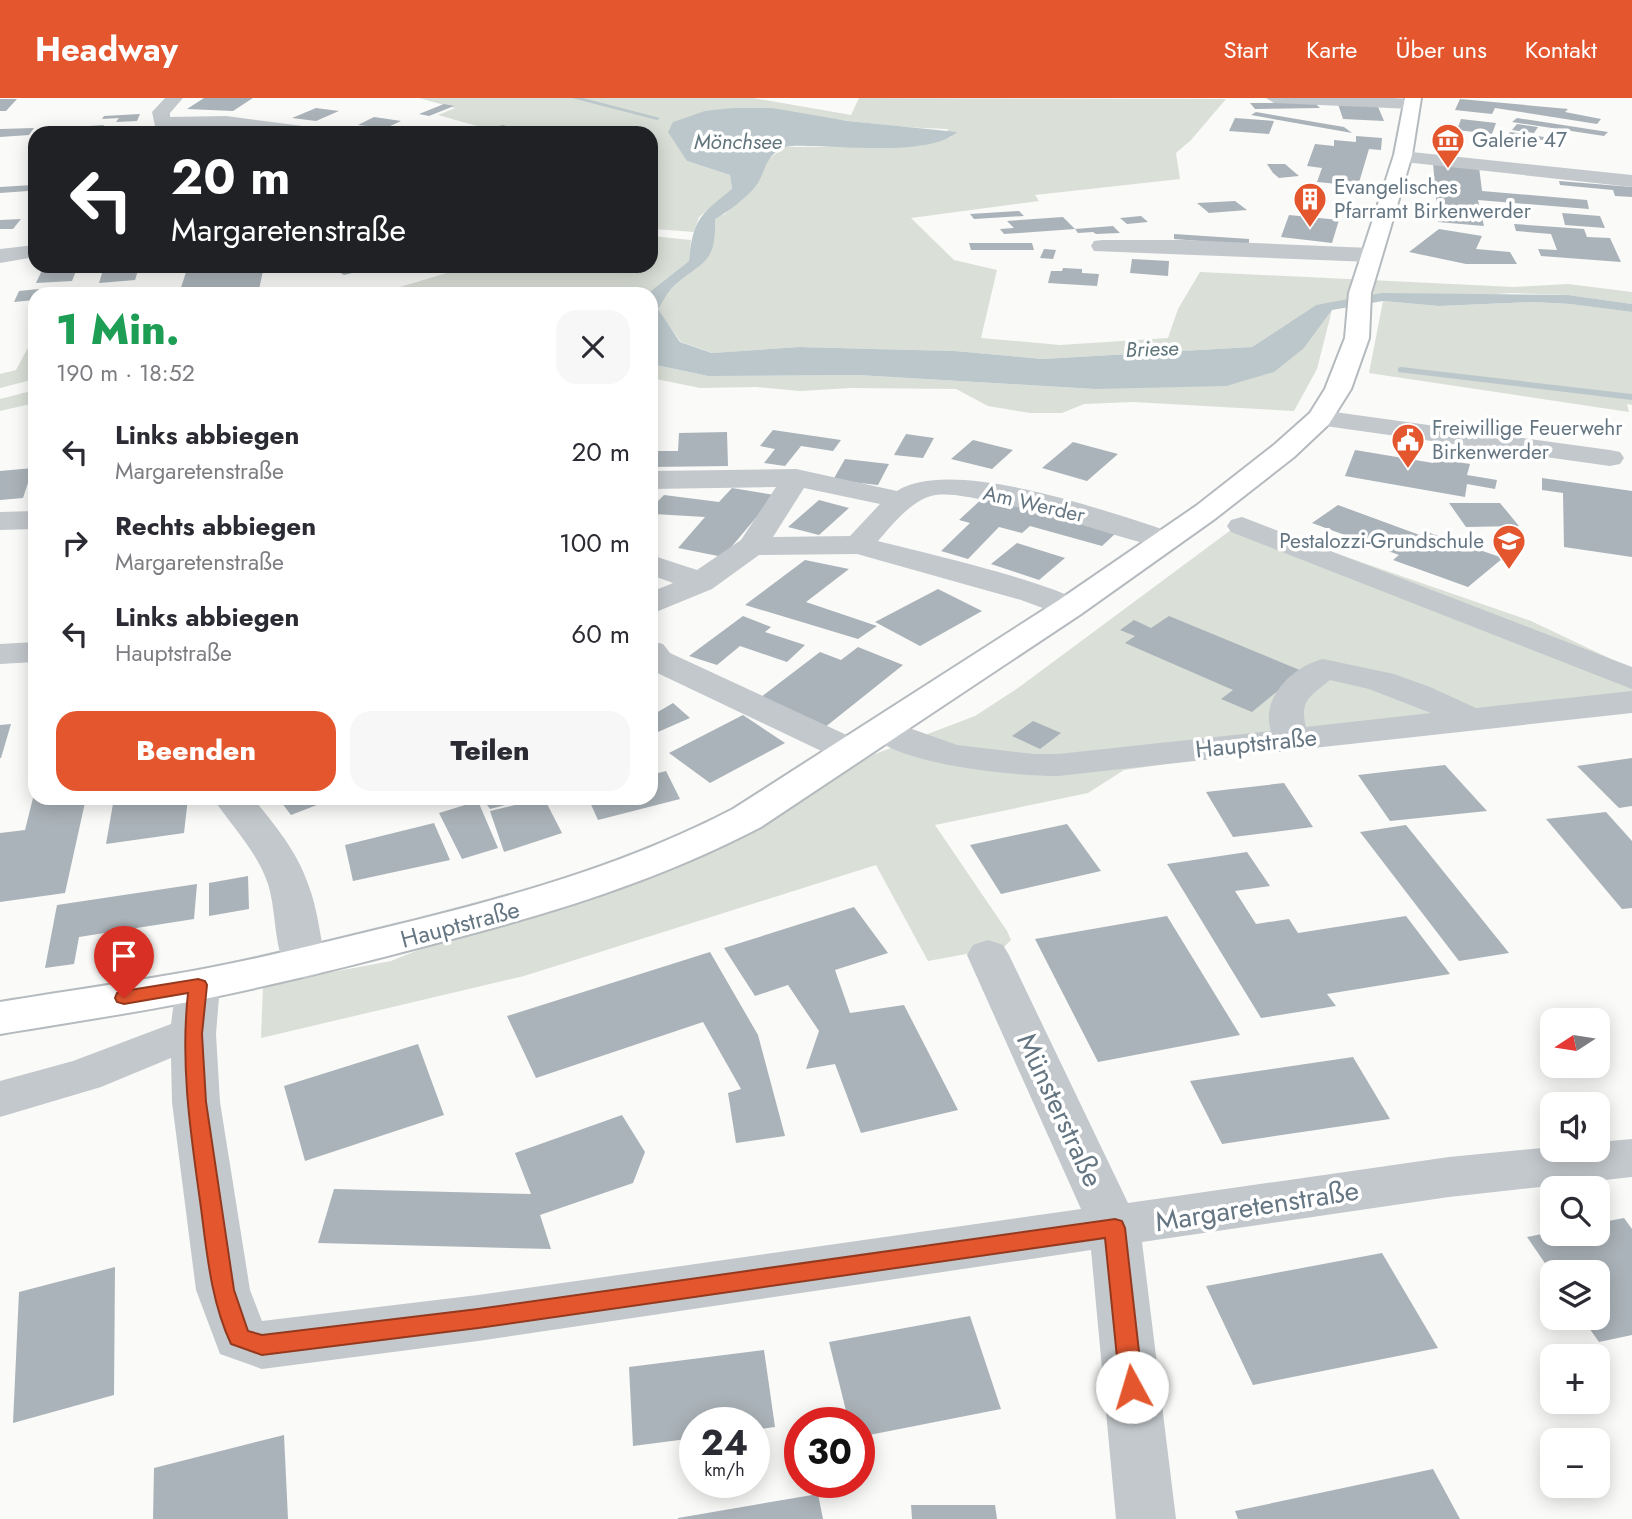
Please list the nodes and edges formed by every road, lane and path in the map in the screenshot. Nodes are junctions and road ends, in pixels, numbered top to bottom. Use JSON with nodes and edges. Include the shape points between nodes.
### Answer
{"nodes":[{"id":1,"x":175,"y":98,"type":"edge"},
{"id":2,"x":1274,"y":98,"type":"edge"},
{"id":3,"x":1413,"y":101,"type":"edge"},
{"id":4,"x":157,"y":126,"type":"edge"},
{"id":5,"x":168,"y":126,"type":"edge"},
{"id":6,"x":264,"y":126,"type":"edge"},
{"id":7,"x":1402,"y":157,"type":"junction"},
{"id":8,"x":1632,"y":181,"type":"edge"},
{"id":9,"x":1102,"y":246,"type":"dead end"},
{"id":10,"x":28,"y":252,"type":"edge"},
{"id":11,"x":1370,"y":256,"type":"junction"},
{"id":12,"x":0,"y":257,"type":"edge"},
{"id":13,"x":1320,"y":418,"type":"junction"},
{"id":14,"x":1610,"y":458,"type":"dead end"},
{"id":15,"x":796,"y":478,"type":"junction"},
{"id":16,"x":658,"y":480,"type":"edge"},
{"id":17,"x":901,"y":500,"type":"junction"},
{"id":18,"x":28,"y":520,"type":"edge"},
{"id":19,"x":0,"y":521,"type":"edge"},
{"id":20,"x":1242,"y":526,"type":"dead end"},
{"id":21,"x":1166,"y":540,"type":"junction"},
{"id":22,"x":858,"y":545,"type":"junction"},
{"id":23,"x":752,"y":546,"type":"junction"},
{"id":24,"x":658,"y":567,"type":"edge"},
{"id":25,"x":701,"y":582,"type":"junction"},
{"id":26,"x":658,"y":601,"type":"edge"},
{"id":27,"x":1070,"y":607,"type":"junction"},
{"id":28,"x":28,"y":652,"type":"edge"},
{"id":29,"x":0,"y":654,"type":"edge"},
{"id":30,"x":658,"y":660,"type":"edge"},
{"id":31,"x":1632,"y":679,"type":"edge"},
{"id":32,"x":1632,"y":702,"type":"edge"},
{"id":33,"x":1471,"y":720,"type":"junction"},
{"id":34,"x":1292,"y":739,"type":"junction"},
{"id":35,"x":867,"y":740,"type":"junction"},
{"id":36,"x":238,"y":805,"type":"edge"},
{"id":37,"x":988,"y":955,"type":"dead end"},
{"id":38,"x":304,"y":963,"type":"junction"},
{"id":39,"x":198,"y":985,"type":"junction"},
{"id":40,"x":0,"y":1018,"type":"edge"},
{"id":41,"x":193,"y":1034,"type":"junction"},
{"id":42,"x":0,"y":1099,"type":"edge"},
{"id":43,"x":1632,"y":1158,"type":"edge"},
{"id":44,"x":1115,"y":1228,"type":"junction"},
{"id":45,"x":1146,"y":1519,"type":"edge"}],
"edges":[{"from":1,"to":4,"type":"street","via":[[161,112]]},
{"from":2,"to":3,"type":"street"},
{"from":3,"to":7,"type":"main road","name":"Hauptstraße"},
{"from":5,"to":6,"type":"street","via":[[226,121]]},
{"from":7,"to":8,"type":"street"},
{"from":7,"to":11,"type":"main road","name":"Hauptstraße"},
{"from":9,"to":11,"type":"street"},
{"from":10,"to":12,"type":"street"},
{"from":11,"to":13,"type":"main road","name":"Hauptstraße","via":[[1359,300],[1357,338],[1338,389]]},
{"from":13,"to":14,"type":"street"},
{"from":13,"to":21,"type":"main road","name":"Hauptstraße","via":[[1241,486]]},
{"from":15,"to":16,"type":"street"},
{"from":15,"to":17,"type":"street"},
{"from":15,"to":23,"type":"street"},
{"from":17,"to":21,"type":"street","name":"Am Werder","via":[[925,488],[954,487],[1068,510]]},
{"from":17,"to":22,"type":"street","name":"Am Werder"},
{"from":18,"to":19,"type":"street"},
{"from":20,"to":31,"type":"street"},
{"from":21,"to":27,"type":"main road","name":"Hauptstraße"},
{"from":22,"to":23,"type":"street"},
{"from":22,"to":27,"type":"street"},
{"from":23,"to":25,"type":"street"},
{"from":24,"to":25,"type":"street"},
{"from":25,"to":26,"type":"street"},
{"from":27,"to":35,"type":"main road","name":"Hauptstraße"},
{"from":28,"to":29,"type":"street"},
{"from":30,"to":35,"type":"street"},
{"from":32,"to":33,"type":"street","name":"Hauptstraße"},
{"from":33,"to":34,"type":"street","name":"Hauptstraße"},
{"from":33,"to":34,"type":"street","via":[[1386,681],[1323,669],[1286,701],[1283,712]]},
{"from":34,"to":35,"type":"street","name":"Hauptstraße","via":[[1036,766]]},
{"from":35,"to":38,"type":"main road","name":"Hauptstraße","via":[[747,818],[652,863],[517,909]]},
{"from":36,"to":38,"type":"street","via":[[284,872]]},
{"from":37,"to":44,"type":"street","name":"Münsterstraße"},
{"from":38,"to":39,"type":"main road","name":"Hauptstraße"},
{"from":39,"to":40,"type":"main road","name":"Hauptstraße"},
{"from":39,"to":41,"type":"street","name":"Margaretenstraße"},
{"from":41,"to":42,"type":"street","via":[[85,1075]]},
{"from":41,"to":44,"type":"street","name":"Margaretenstraße","via":[[196,1102],[223,1290],[239,1337],[262,1345]]},
{"from":43,"to":44,"type":"street","name":"Margaretenstraße","via":[[1449,1177]]},
{"from":44,"to":45,"type":"street","name":"Münsterstraße"}]}
